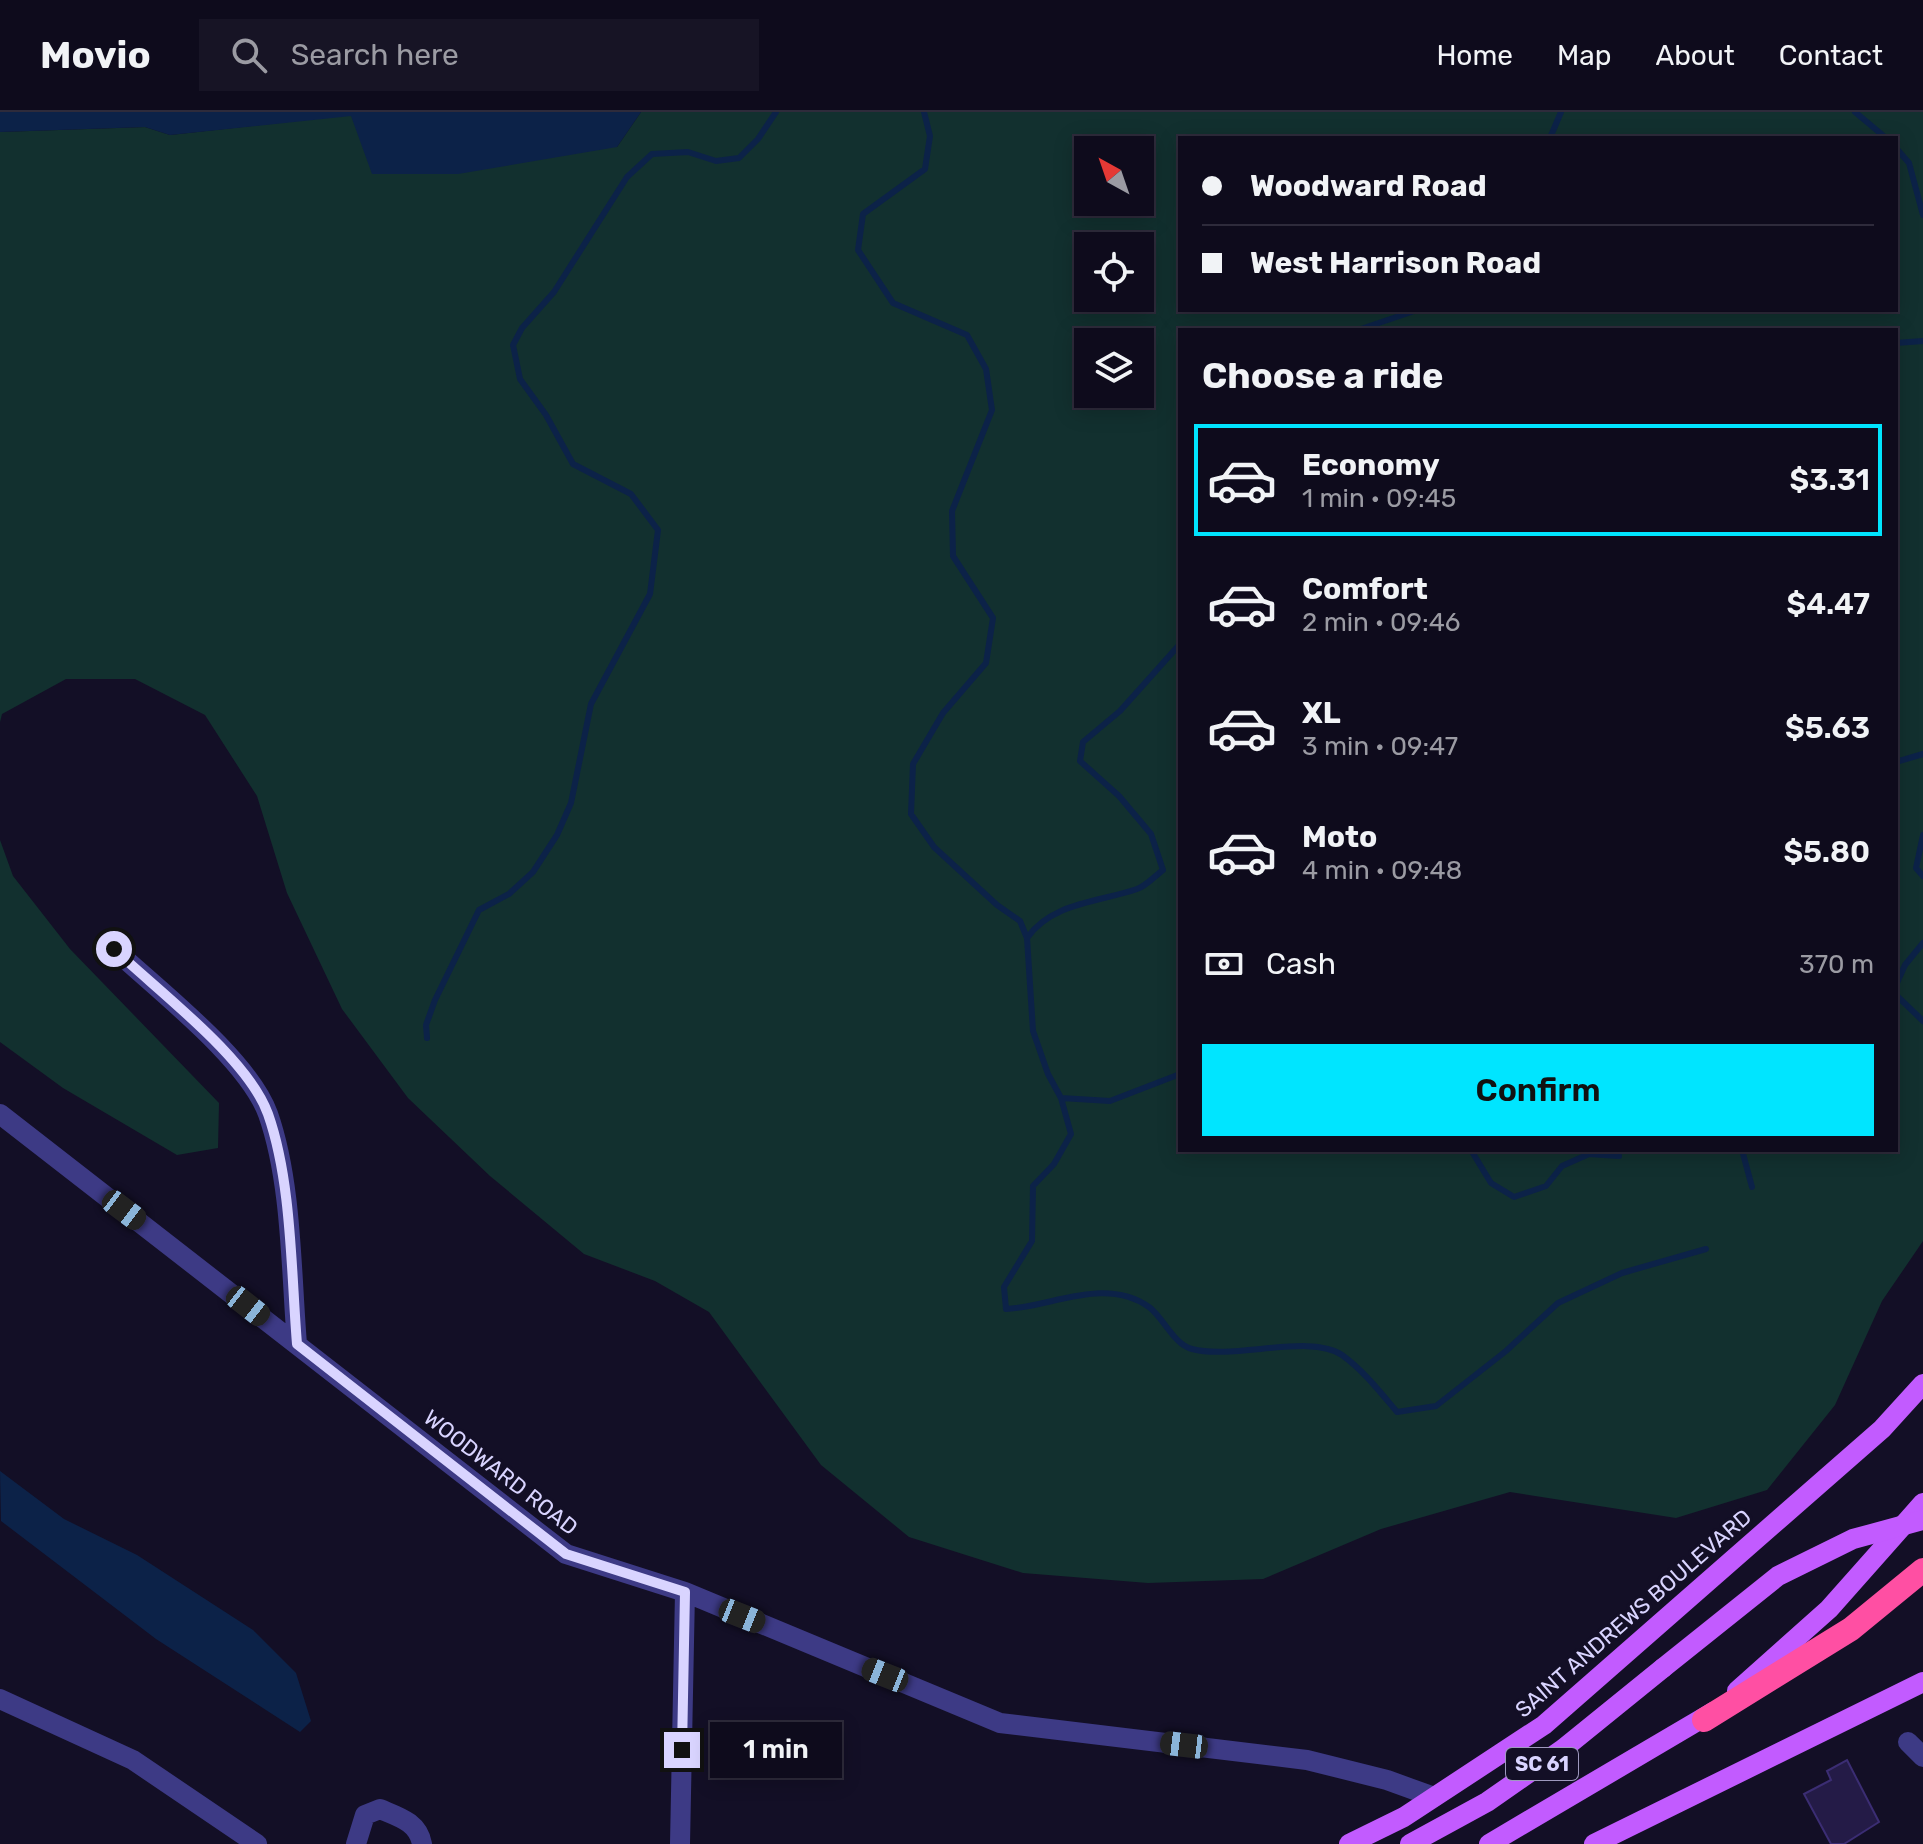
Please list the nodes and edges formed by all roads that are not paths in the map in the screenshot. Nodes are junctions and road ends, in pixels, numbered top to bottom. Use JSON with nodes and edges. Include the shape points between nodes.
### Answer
{"nodes":[{"id":1,"x":114,"y":949,"type":"dead end"},
{"id":2,"x":0,"y":1114,"type":"edge"},
{"id":3,"x":297,"y":1344,"type":"junction"},
{"id":4,"x":1923,"y":1384,"type":"edge"},
{"id":5,"x":1923,"y":1503,"type":"edge"},
{"id":6,"x":1923,"y":1520,"type":"edge"},
{"id":7,"x":1923,"y":1570,"type":"edge"},
{"id":8,"x":685,"y":1592,"type":"junction"},
{"id":9,"x":1923,"y":1682,"type":"edge"},
{"id":10,"x":0,"y":1699,"type":"edge"},
{"id":11,"x":1704,"y":1720,"type":"junction"},
{"id":12,"x":1908,"y":1742,"type":"dead end"},
{"id":13,"x":1923,"y":1757,"type":"edge"},
{"id":14,"x":1387,"y":1780,"type":"junction"},
{"id":15,"x":1434,"y":1797,"type":"junction"},
{"id":16,"x":1404,"y":1817,"type":"junction"},
{"id":17,"x":257,"y":1844,"type":"edge"},
{"id":18,"x":356,"y":1844,"type":"edge"},
{"id":19,"x":422,"y":1844,"type":"edge"},
{"id":20,"x":680,"y":1844,"type":"edge"},
{"id":21,"x":1349,"y":1844,"type":"edge"},
{"id":22,"x":1410,"y":1844,"type":"edge"},
{"id":23,"x":1489,"y":1844,"type":"edge"},
{"id":24,"x":1594,"y":1844,"type":"edge"}],
"edges":[{"from":1,"to":3,"type":"street","via":[[231,1058],[268,1112],[283,1185]]},
{"from":2,"to":3,"type":"street","name":"WOODWARD ROAD"},
{"from":3,"to":8,"type":"street","name":"WOODWARD ROAD","via":[[566,1554]]},
{"from":4,"to":15,"type":"main road","name":"SAINT ANDREWS BOULEVARD","via":[[1882,1429],[1544,1725]]},
{"from":5,"to":11,"type":"main road","via":[[1829,1609]]},
{"from":6,"to":22,"type":"main road","number":"SC 61","bridge":true,"via":[[1853,1539],[1778,1576],[1563,1749],[1487,1802]]},
{"from":7,"to":11,"type":"highway","via":[[1851,1629]]},
{"from":8,"to":14,"type":"street","name":"WOODWARD ROAD","via":[[1000,1723],[1307,1760]]},
{"from":8,"to":20,"type":"street"},
{"from":9,"to":24,"type":"main road"},
{"from":10,"to":17,"type":"street","via":[[133,1760]]},
{"from":11,"to":23,"type":"main road"},
{"from":12,"to":13,"type":"street"},
{"from":14,"to":15,"type":"street","name":"WOODWARD ROAD"},
{"from":14,"to":16,"type":"street"},
{"from":15,"to":16,"type":"main road","name":"SAINT ANDREWS BOULEVARD"},
{"from":16,"to":21,"type":"main road","name":"SAINT ANDREWS BOULEVARD"},
{"from":18,"to":19,"type":"street","via":[[365,1815],[380,1809],[407,1821]]}]}
